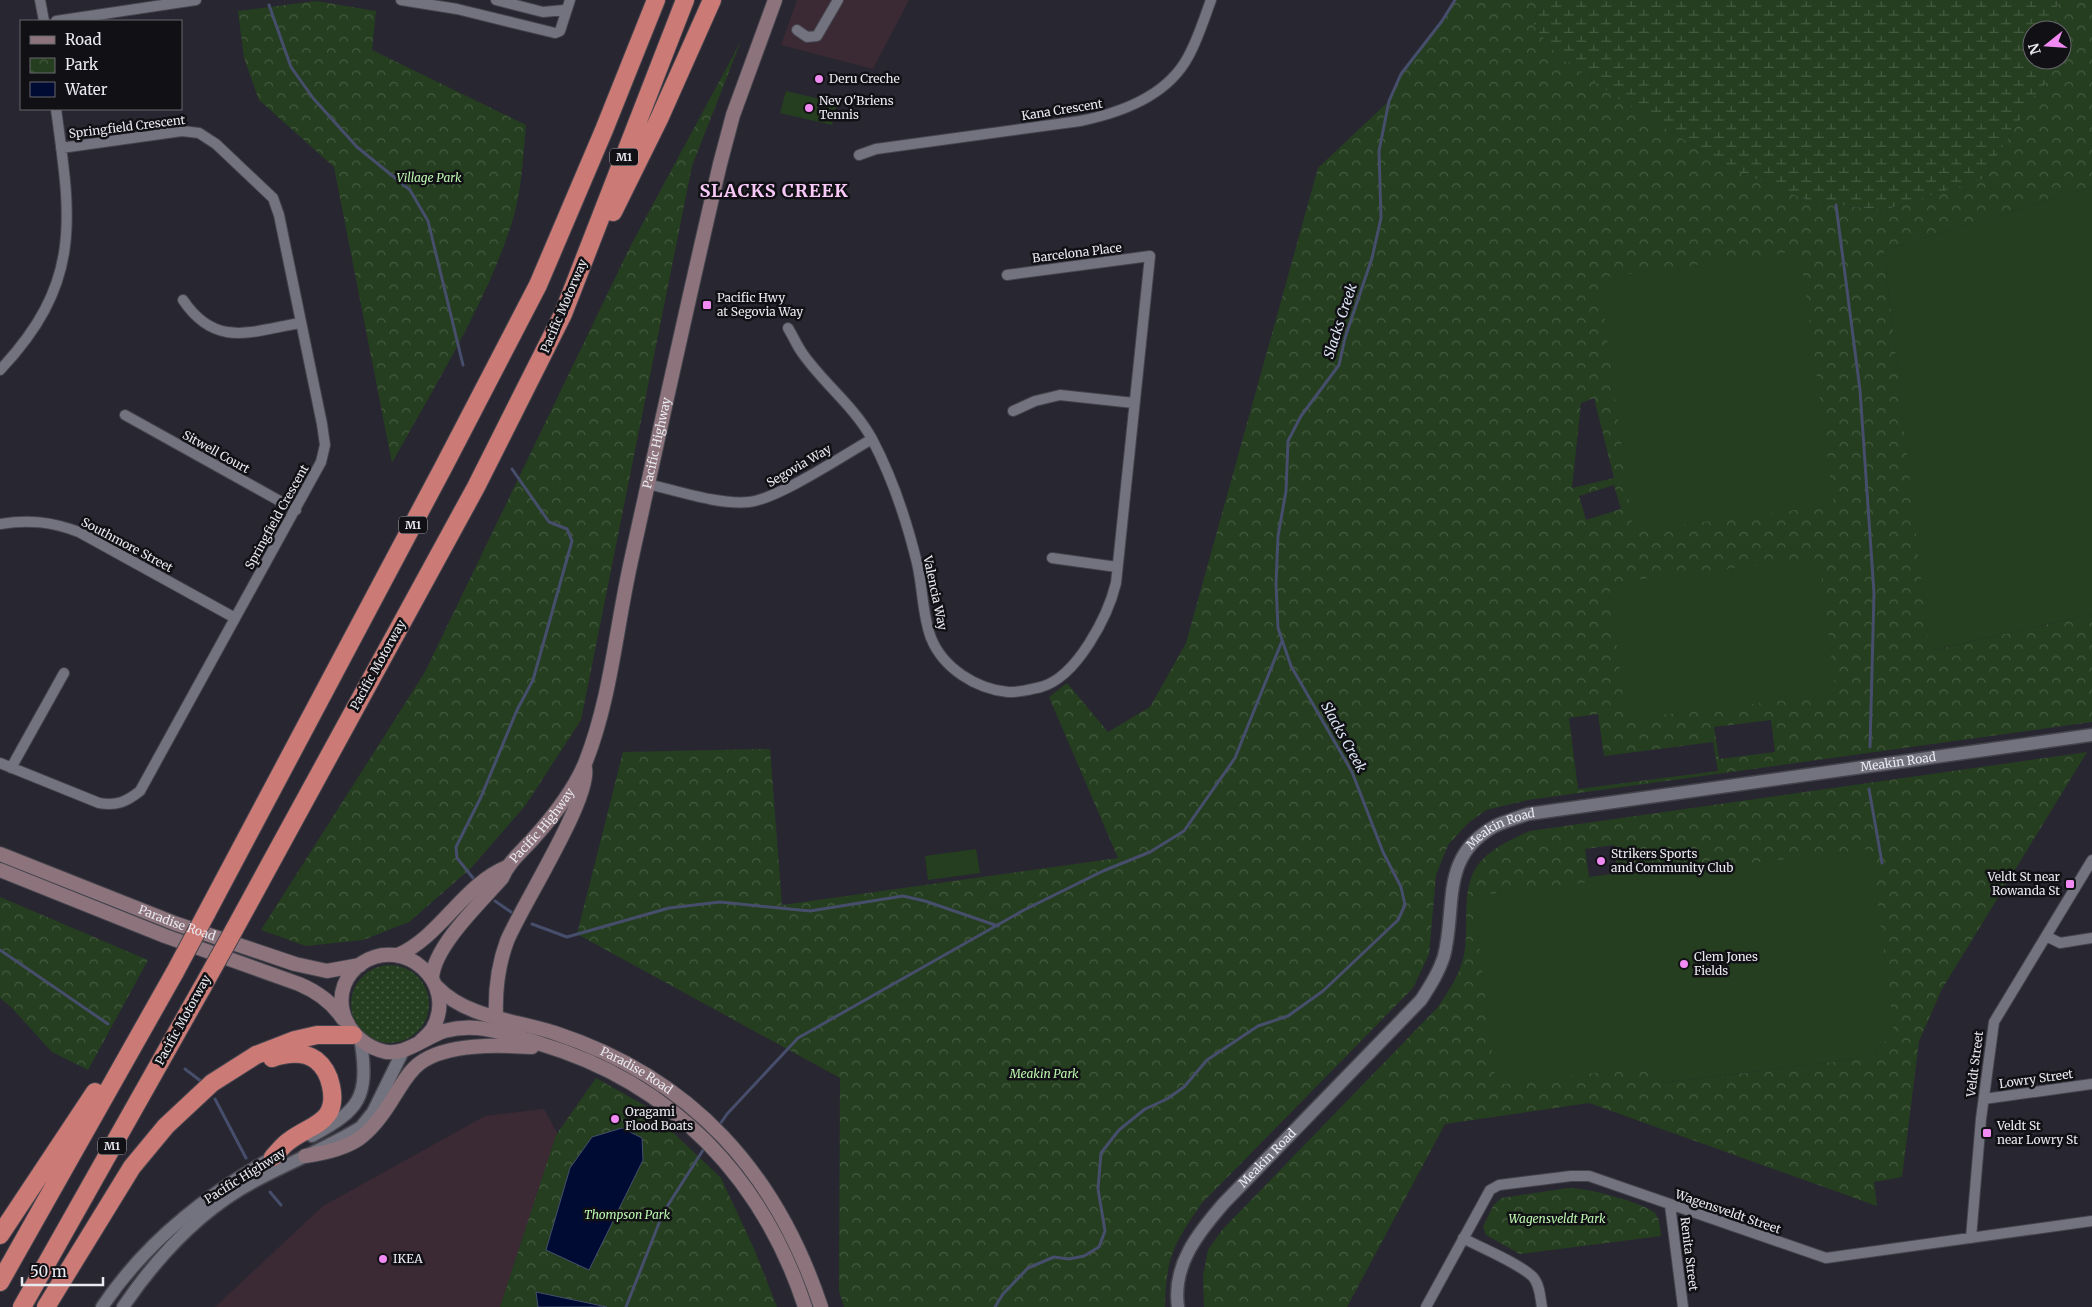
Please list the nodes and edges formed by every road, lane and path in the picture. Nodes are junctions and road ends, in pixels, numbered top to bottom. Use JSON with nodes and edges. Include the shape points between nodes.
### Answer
{"nodes":[{"id":1,"x":40,"y":0,"type":"edge"},
{"id":2,"x":196,"y":0,"type":"edge"},
{"id":3,"x":401,"y":0,"type":"edge"},
{"id":4,"x":496,"y":0,"type":"edge"},
{"id":5,"x":570,"y":0,"type":"edge"},
{"id":6,"x":656,"y":0,"type":"edge"},
{"id":7,"x":684,"y":0,"type":"edge"},
{"id":8,"x":712,"y":0,"type":"edge"},
{"id":9,"x":775,"y":0,"type":"edge"},
{"id":10,"x":838,"y":0,"type":"edge"},
{"id":11,"x":1211,"y":0,"type":"edge"},
{"id":12,"x":170,"y":2,"type":"edge"},
{"id":13,"x":458,"y":5,"type":"edge"},
{"id":14,"x":565,"y":10,"type":"junction"},
{"id":15,"x":44,"y":20,"type":"edge"},
{"id":16,"x":62,"y":20,"type":"edge"},
{"id":17,"x":797,"y":30,"type":"dead end"},
{"id":18,"x":56,"y":110,"type":"edge"},
{"id":19,"x":61,"y":148,"type":"junction"},
{"id":20,"x":859,"y":155,"type":"dead end"},
{"id":21,"x":1150,"y":256,"type":"joint"},
{"id":22,"x":1006,"y":275,"type":"dead end"},
{"id":23,"x":183,"y":300,"type":"dead end"},
{"id":24,"x":563,"y":314,"type":"junction"},
{"id":25,"x":300,"y":322,"type":"junction"},
{"id":26,"x":788,"y":328,"type":"dead end"},
{"id":27,"x":0,"y":370,"type":"edge"},
{"id":28,"x":1134,"y":403,"type":"junction"},
{"id":29,"x":1013,"y":411,"type":"dead end"},
{"id":30,"x":125,"y":415,"type":"dead end"},
{"id":31,"x":872,"y":439,"type":"junction"},
{"id":32,"x":648,"y":484,"type":"junction"},
{"id":33,"x":296,"y":510,"type":"junction"},
{"id":34,"x":0,"y":524,"type":"edge"},
{"id":35,"x":1052,"y":558,"type":"dead end"},
{"id":36,"x":1117,"y":567,"type":"junction"},
{"id":37,"x":234,"y":618,"type":"junction"},
{"id":38,"x":64,"y":673,"type":"dead end"},
{"id":39,"x":2092,"y":735,"type":"edge"},
{"id":40,"x":0,"y":763,"type":"edge"},
{"id":41,"x":585,"y":764,"type":"junction"},
{"id":42,"x":12,"y":768,"type":"junction"},
{"id":43,"x":0,"y":854,"type":"edge"},
{"id":44,"x":2092,"y":860,"type":"edge"},
{"id":45,"x":507,"y":867,"type":"junction"},
{"id":46,"x":0,"y":870,"type":"edge"},
{"id":47,"x":2046,"y":936,"type":"junction"},
{"id":48,"x":2092,"y":938,"type":"edge"},
{"id":49,"x":398,"y":955,"type":"junction"},
{"id":50,"x":360,"y":965,"type":"junction"},
{"id":51,"x":175,"y":972,"type":"junction"},
{"id":52,"x":434,"y":982,"type":"junction"},
{"id":53,"x":496,"y":1016,"type":"junction"},
{"id":54,"x":353,"y":1033,"type":"junction"},
{"id":55,"x":419,"y":1043,"type":"junction"},
{"id":56,"x":552,"y":1047,"type":"junction"},
{"id":57,"x":404,"y":1051,"type":"junction"},
{"id":58,"x":241,"y":1066,"type":"junction"},
{"id":59,"x":2092,"y":1084,"type":"edge"},
{"id":60,"x":1984,"y":1099,"type":"junction"},
{"id":61,"x":306,"y":1156,"type":"junction"},
{"id":62,"x":273,"y":1157,"type":"junction"},
{"id":63,"x":1670,"y":1205,"type":"junction"},
{"id":64,"x":2092,"y":1221,"type":"edge"},
{"id":65,"x":0,"y":1235,"type":"edge"},
{"id":66,"x":1463,"y":1238,"type":"junction"},
{"id":67,"x":1971,"y":1238,"type":"junction"},
{"id":68,"x":0,"y":1282,"type":"edge"},
{"id":69,"x":22,"y":1307,"type":"edge"},
{"id":70,"x":46,"y":1307,"type":"edge"},
{"id":71,"x":102,"y":1307,"type":"edge"},
{"id":72,"x":123,"y":1307,"type":"edge"},
{"id":73,"x":805,"y":1307,"type":"edge"},
{"id":74,"x":821,"y":1307,"type":"edge"},
{"id":75,"x":1178,"y":1307,"type":"edge"},
{"id":76,"x":1426,"y":1307,"type":"edge"},
{"id":77,"x":1542,"y":1307,"type":"edge"},
{"id":78,"x":1683,"y":1307,"type":"edge"}],
"edges":[{"from":1,"to":15,"type":"street"},
{"from":2,"to":12,"type":"street"},
{"from":3,"to":13,"type":"street"},
{"from":4,"to":14,"type":"street","via":[[543,12]]},
{"from":5,"to":14,"type":"street"},
{"from":6,"to":51,"type":"highway","number":"M1","bridge":true,"via":[[538,285]]},
{"from":7,"to":24,"type":"highway","name":"Pacific Motorway","number":"M1"},
{"from":8,"to":24,"type":"highway","via":[[659,119]]},
{"from":9,"to":32,"type":"main road","name":"Pacific Highway","via":[[733,114]]},
{"from":10,"to":17,"type":"street","via":[[817,36],[807,37]]},
{"from":11,"to":20,"type":"street","name":"Kana Crescent","via":[[1188,58],[1172,77],[1143,100],[1111,115],[876,149]]},
{"from":12,"to":16,"type":"street"},
{"from":13,"to":14,"type":"street","via":[[555,34],[560,31]]},
{"from":18,"to":19,"type":"street"},
{"from":19,"to":25,"type":"street","name":"Springfield Crescent","via":[[182,131],[199,133],[216,144],[273,198]]},
{"from":19,"to":27,"type":"street","via":[[68,223],[55,291],[39,322]]},
{"from":21,"to":22,"type":"street","name":"Barcelona Place"},
{"from":21,"to":28,"type":"street","name":"Valencia Way"},
{"from":23,"to":25,"type":"street","via":[[193,314],[222,333],[235,334]]},
{"from":24,"to":69,"type":"highway","name":"Pacific Motorway","number":"M1","bridge":true,"via":[[476,487],[203,986]]},
{"from":25,"to":33,"type":"street","name":"Springfield Crescent","via":[[325,445],[321,462]]},
{"from":26,"to":31,"type":"street","name":"Valencia Way","via":[[803,354],[856,414]]},
{"from":28,"to":29,"type":"street","via":[[1060,395],[1036,400]]},
{"from":28,"to":36,"type":"street","name":"Valencia Way"},
{"from":30,"to":33,"type":"street","name":"Sitwell Court"},
{"from":31,"to":32,"type":"street","name":"Segovia Way","via":[[769,498],[750,502],[729,502]]},
{"from":31,"to":36,"type":"street","name":"Valencia Way","via":[[885,466],[911,542],[932,638],[952,668],[971,682],[1009,693],[1048,685],[1070,668],[1082,654],[1104,615],[1112,597]]},
{"from":32,"to":41,"type":"main road","name":"Pacific Highway","via":[[602,714]]},
{"from":33,"to":37,"type":"street","name":"Springfield Crescent"},
{"from":34,"to":37,"type":"street","name":"Southmore Street","via":[[33,520],[79,532]]},
{"from":35,"to":36,"type":"street"},
{"from":37,"to":42,"type":"street","name":"Springfield Crescent","via":[[140,791],[127,801],[114,805],[99,803]]},
{"from":38,"to":42,"type":"street"},
{"from":39,"to":75,"type":"street","name":"Meakin Road","via":[[1528,814],[1495,826],[1476,840],[1461,859],[1451,888],[1444,956],[1435,978],[1420,1000],[1197,1235],[1183,1263]]},
{"from":40,"to":42,"type":"street","name":"Springfield Crescent"},
{"from":41,"to":45,"type":"main road","name":"Pacific Highway","via":[[544,826]]},
{"from":41,"to":53,"type":"main road","via":[[587,775],[575,810],[507,943],[499,971]]},
{"from":43,"to":50,"type":"main road","name":"Paradise Road","via":[[174,923],[295,964],[327,971]]},
{"from":44,"to":47,"type":"street","name":"Veldt Street"},
{"from":45,"to":49,"type":"main road","name":"Pacific Highway","via":[[490,877],[422,940]]},
{"from":45,"to":52,"type":"main road","name":"Pacific Highway","via":[[502,878],[436,959]]},
{"from":46,"to":54,"type":"main road","name":"Paradise Road","via":[[165,936],[318,992],[335,1007]]},
{"from":47,"to":48,"type":"street","via":[[2060,943]]},
{"from":47,"to":60,"type":"street","name":"Veldt Street","via":[[1994,1022]]},
{"from":49,"to":50,"type":"main road","via":[[384,954]]},
{"from":49,"to":52,"type":"main road","via":[[423,967]]},
{"from":50,"to":54,"type":"main road","via":[[347,981],[341,1001]]},
{"from":51,"to":65,"type":"highway"},
{"from":51,"to":68,"type":"highway","number":"M1"},
{"from":52,"to":53,"type":"main road","name":"Paradise Road","via":[[457,1004]]},
{"from":52,"to":55,"type":"main road","via":[[439,1008],[433,1028]]},
{"from":53,"to":74,"type":"main road","name":"Paradise Road","via":[[555,1032],[606,1052],[685,1101],[736,1151],[760,1180],[802,1255]]},
{"from":54,"to":57,"type":"main road","via":[[381,1052]]},
{"from":54,"to":58,"type":"highway","via":[[295,1040],[256,1055]]},
{"from":54,"to":62,"type":"street","name":"Pacific Highway","via":[[364,1073],[363,1087],[355,1105],[339,1121]]},
{"from":55,"to":56,"type":"main road","name":"Paradise Road","via":[[442,1032],[465,1028],[497,1032]]},
{"from":55,"to":57,"type":"main road"},
{"from":56,"to":61,"type":"main road","via":[[478,1047],[433,1056],[408,1074],[384,1114],[366,1135],[333,1152]]},
{"from":56,"to":73,"type":"main road","name":"Paradise Road","via":[[610,1071],[636,1086],[675,1113],[724,1160],[746,1187],[782,1246]]},
{"from":57,"to":61,"type":"street","name":"Pacific Highway","via":[[373,1112],[361,1127]]},
{"from":58,"to":62,"type":"highway","via":[[280,1055],[306,1055],[321,1064],[330,1082],[333,1104],[328,1115],[318,1125],[288,1141]]},
{"from":58,"to":70,"type":"highway","via":[[212,1083],[166,1126],[132,1167]]},
{"from":59,"to":60,"type":"street","name":"Lowry Street"},
{"from":60,"to":67,"type":"street","name":"Veldt Street"},
{"from":61,"to":72,"type":"street","name":"Pacific Highway","via":[[252,1182],[185,1232],[152,1266]]},
{"from":62,"to":71,"type":"street","name":"Pacific Highway","via":[[179,1219],[140,1257]]},
{"from":63,"to":66,"type":"street","name":"Wagensveldt Street","via":[[1589,1176],[1499,1185],[1486,1195]]},
{"from":63,"to":67,"type":"street","name":"Wagensveldt Street","via":[[1826,1258]]},
{"from":63,"to":78,"type":"street","name":"Renita Street"},
{"from":64,"to":67,"type":"street","name":"Wagensveldt Street"},
{"from":66,"to":76,"type":"street","name":"Wagensveldt Street"},
{"from":66,"to":77,"type":"street","via":[[1534,1278]]}]}
